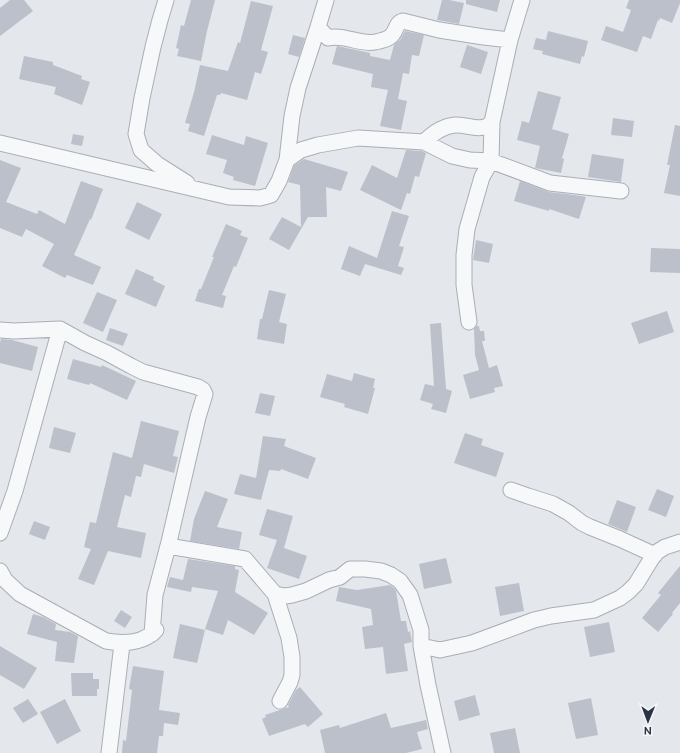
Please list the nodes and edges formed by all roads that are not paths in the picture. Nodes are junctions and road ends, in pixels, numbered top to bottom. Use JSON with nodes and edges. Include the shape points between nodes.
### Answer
{"nodes":[{"id":1,"x":326,"y":0,"type":"edge"},
{"id":2,"x":522,"y":0,"type":"edge"},
{"id":3,"x":161,"y":2,"type":"edge"},
{"id":4,"x":318,"y":27,"type":"junction"},
{"id":5,"x":510,"y":40,"type":"junction"},
{"id":6,"x":492,"y":122,"type":"junction"},
{"id":7,"x":424,"y":142,"type":"junction"},
{"id":8,"x":0,"y":143,"type":"edge"},
{"id":9,"x":287,"y":160,"type":"junction"},
{"id":10,"x":491,"y":161,"type":"junction"},
{"id":11,"x":197,"y":189,"type":"junction"},
{"id":12,"x":621,"y":191,"type":"dead end"},
{"id":13,"x":469,"y":322,"type":"dead end"},
{"id":14,"x":60,"y":329,"type":"junction"},
{"id":15,"x":0,"y":330,"type":"edge"},
{"id":16,"x":511,"y":490,"type":"dead end"},
{"id":17,"x":0,"y":533,"type":"edge"},
{"id":18,"x":680,"y":542,"type":"edge"},
{"id":19,"x":168,"y":546,"type":"junction"},
{"id":20,"x":655,"y":555,"type":"junction"},
{"id":21,"x":0,"y":571,"type":"edge"},
{"id":22,"x":275,"y":594,"type":"junction"},
{"id":23,"x":122,"y":644,"type":"junction"},
{"id":24,"x":421,"y":646,"type":"junction"},
{"id":25,"x":280,"y":701,"type":"dead end"},
{"id":26,"x":109,"y":753,"type":"edge"},
{"id":27,"x":443,"y":753,"type":"edge"}],
"edges":[{"from":1,"to":4,"type":"street"},
{"from":2,"to":5,"type":"street"},
{"from":3,"to":11,"type":"street","via":[[160,20],[136,134],[141,150],[157,164]]},
{"from":4,"to":5,"type":"street","via":[[328,38],[336,36],[373,43],[390,38],[397,24],[403,21],[439,30]]},
{"from":4,"to":9,"type":"street","via":[[298,88]]},
{"from":5,"to":6,"type":"street"},
{"from":6,"to":7,"type":"street","via":[[478,128],[455,125],[444,128]]},
{"from":6,"to":10,"type":"street"},
{"from":7,"to":9,"type":"street","via":[[358,138],[301,150]]},
{"from":7,"to":10,"type":"street","via":[[452,156]]},
{"from":8,"to":11,"type":"street"},
{"from":9,"to":11,"type":"street","via":[[271,195],[260,198],[229,197]]},
{"from":10,"to":12,"type":"street","via":[[550,183]]},
{"from":10,"to":13,"type":"street","via":[[482,177],[467,229],[464,285]]},
{"from":14,"to":15,"type":"street"},
{"from":14,"to":17,"type":"street","via":[[15,491]]},
{"from":14,"to":19,"type":"street","via":[[143,372],[198,387],[205,394]]},
{"from":16,"to":20,"type":"street","via":[[553,504],[590,527]]},
{"from":18,"to":20,"type":"street","via":[[665,547]]},
{"from":19,"to":22,"type":"street","via":[[245,559]]},
{"from":19,"to":23,"type":"street","via":[[154,595],[152,634],[156,630],[152,634],[141,640]]},
{"from":20,"to":24,"type":"street","via":[[628,592],[594,610],[534,620],[472,643],[440,650]]},
{"from":21,"to":23,"type":"street","via":[[5,580],[20,594],[106,641]]},
{"from":22,"to":24,"type":"street","via":[[292,596],[340,577],[350,569],[391,574],[410,594],[421,630]]},
{"from":22,"to":25,"type":"street","via":[[289,638],[292,657],[292,676]]},
{"from":23,"to":26,"type":"street"},
{"from":24,"to":27,"type":"street"}]}
